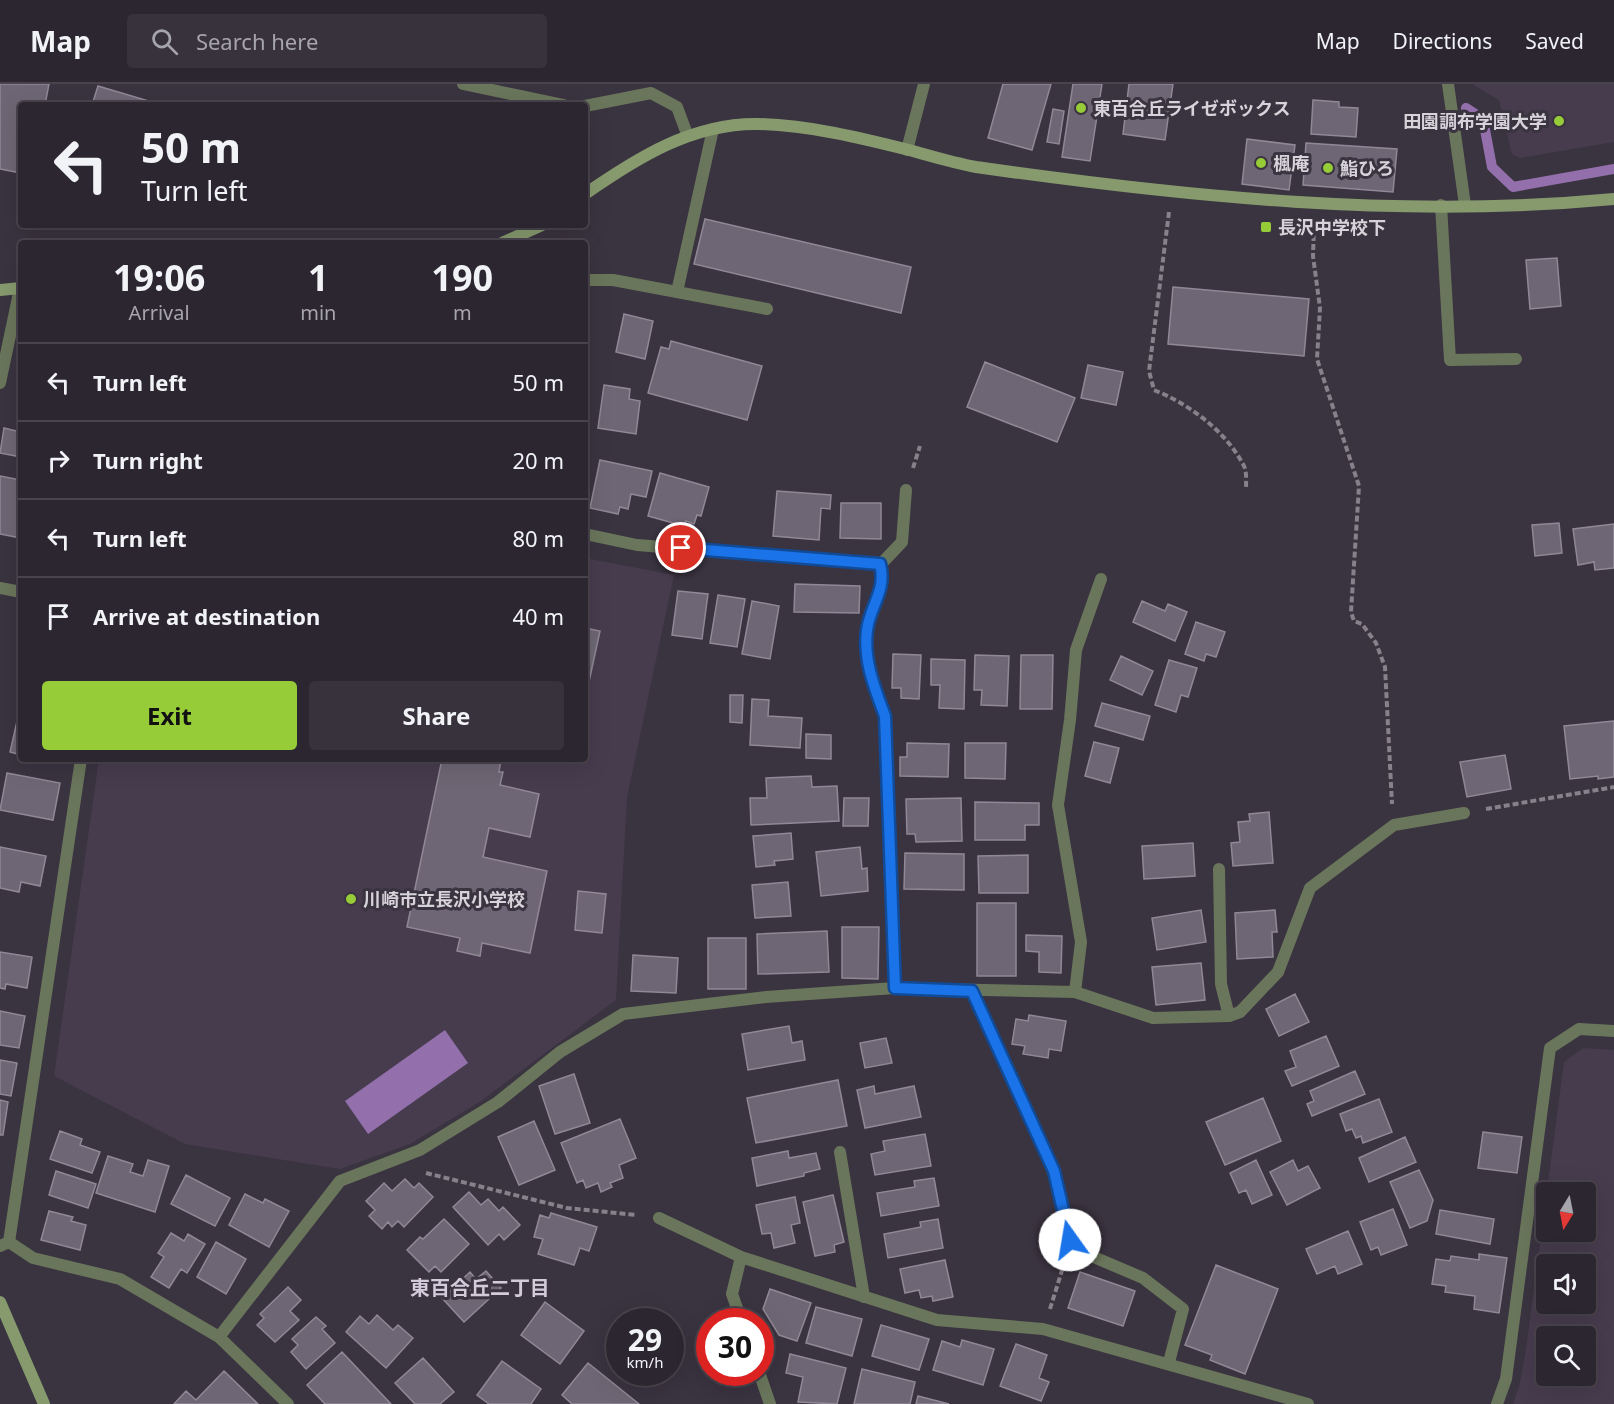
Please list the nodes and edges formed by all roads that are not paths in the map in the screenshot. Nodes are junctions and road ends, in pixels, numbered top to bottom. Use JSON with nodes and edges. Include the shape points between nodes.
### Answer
{"nodes":[{"id":1,"x":462,"y":84,"type":"edge"},
{"id":2,"x":924,"y":84,"type":"edge"},
{"id":3,"x":1448,"y":84,"type":"edge"},
{"id":4,"x":549,"y":102,"type":"edge"},
{"id":5,"x":588,"y":105,"type":"edge"},
{"id":6,"x":713,"y":129,"type":"junction"},
{"id":7,"x":687,"y":134,"type":"junction"},
{"id":8,"x":907,"y":150,"type":"junction"},
{"id":9,"x":588,"y":192,"type":"edge"},
{"id":10,"x":1614,"y":199,"type":"edge"},
{"id":11,"x":1441,"y":205,"type":"junction"},
{"id":12,"x":1465,"y":205,"type":"junction"},
{"id":13,"x":535,"y":228,"type":"edge"},
{"id":14,"x":509,"y":240,"type":"edge"},
{"id":15,"x":588,"y":280,"type":"edge"},
{"id":16,"x":18,"y":288,"type":"edge"},
{"id":17,"x":0,"y":290,"type":"edge"},
{"id":18,"x":677,"y":292,"type":"junction"},
{"id":19,"x":18,"y":298,"type":"edge"},
{"id":20,"x":767,"y":309,"type":"dead end"},
{"id":21,"x":1516,"y":359,"type":"dead end"},
{"id":22,"x":0,"y":383,"type":"edge"},
{"id":23,"x":906,"y":490,"type":"dead end"},
{"id":24,"x":588,"y":535,"type":"edge"},
{"id":25,"x":880,"y":564,"type":"junction"},
{"id":26,"x":1101,"y":579,"type":"dead end"},
{"id":27,"x":0,"y":588,"type":"edge"},
{"id":28,"x":18,"y":591,"type":"edge"},
{"id":29,"x":81,"y":762,"type":"edge"},
{"id":30,"x":1464,"y":813,"type":"road end"},
{"id":31,"x":1219,"y":869,"type":"dead end"},
{"id":32,"x":895,"y":988,"type":"junction"},
{"id":33,"x":972,"y":991,"type":"junction"},
{"id":34,"x":1075,"y":992,"type":"junction"},
{"id":35,"x":1229,"y":1016,"type":"junction"},
{"id":36,"x":1614,"y":1031,"type":"edge"},
{"id":37,"x":840,"y":1152,"type":"dead end"},
{"id":38,"x":659,"y":1218,"type":"road end"},
{"id":39,"x":4,"y":1244,"type":"edge"},
{"id":40,"x":741,"y":1257,"type":"junction"},
{"id":41,"x":864,"y":1297,"type":"junction"},
{"id":42,"x":0,"y":1302,"type":"edge"},
{"id":43,"x":737,"y":1308,"type":"edge"},
{"id":44,"x":219,"y":1337,"type":"junction"},
{"id":45,"x":1169,"y":1362,"type":"junction"},
{"id":46,"x":764,"y":1386,"type":"edge"},
{"id":47,"x":44,"y":1404,"type":"edge"},
{"id":48,"x":288,"y":1404,"type":"edge"},
{"id":49,"x":770,"y":1404,"type":"edge"},
{"id":50,"x":1308,"y":1404,"type":"edge"},
{"id":51,"x":1497,"y":1404,"type":"edge"}],
"edges":[{"from":1,"to":4,"type":"street"},
{"from":2,"to":8,"type":"street"},
{"from":3,"to":12,"type":"street"},
{"from":5,"to":7,"type":"street","via":[[651,93],[677,107]]},
{"from":6,"to":7,"type":"street"},
{"from":6,"to":8,"type":"street","via":[[757,124],[811,130]]},
{"from":6,"to":18,"type":"street"},
{"from":7,"to":9,"type":"street","via":[[623,167]]},
{"from":8,"to":11,"type":"street","via":[[959,164],[1172,193],[1314,203]]},
{"from":10,"to":12,"type":"street","via":[[1551,205]]},
{"from":11,"to":12,"type":"street"},
{"from":11,"to":21,"type":"street","via":[[1450,360]]},
{"from":13,"to":14,"type":"street"},
{"from":15,"to":18,"type":"street","via":[[613,280]]},
{"from":16,"to":17,"type":"street"},
{"from":18,"to":20,"type":"street"},
{"from":19,"to":22,"type":"street"},
{"from":23,"to":25,"type":"street","via":[[902,542]]},
{"from":24,"to":25,"type":"street","via":[[637,544]]},
{"from":25,"to":32,"type":"street","via":[[884,578],[867,630],[870,674],[885,716]]},
{"from":26,"to":34,"type":"street","via":[[1076,650],[1058,805],[1081,942]]},
{"from":27,"to":28,"type":"street"},
{"from":29,"to":39,"type":"street"},
{"from":30,"to":35,"type":"street","via":[[1394,825],[1310,888],[1278,972],[1240,1012]]},
{"from":31,"to":35,"type":"street","via":[[1221,984]]},
{"from":32,"to":33,"type":"street"},
{"from":32,"to":44,"type":"street","via":[[766,997],[623,1014],[560,1052],[488,1108],[420,1150],[340,1181]]},
{"from":33,"to":34,"type":"street"},
{"from":33,"to":45,"type":"street","via":[[1054,1171],[1070,1240],[1089,1255],[1143,1278],[1183,1310]]},
{"from":34,"to":35,"type":"street","via":[[1153,1018]]},
{"from":36,"to":51,"type":"street","via":[[1579,1029],[1550,1048],[1506,1379]]},
{"from":37,"to":41,"type":"street"},
{"from":38,"to":40,"type":"street"},
{"from":39,"to":44,"type":"street","via":[[33,1258],[120,1279]]},
{"from":40,"to":41,"type":"street"},
{"from":40,"to":43,"type":"street","via":[[732,1294]]},
{"from":41,"to":45,"type":"street","via":[[937,1320],[1043,1329]]},
{"from":42,"to":47,"type":"street"},
{"from":44,"to":48,"type":"street"},
{"from":45,"to":50,"type":"street"},
{"from":46,"to":49,"type":"street"}]}
